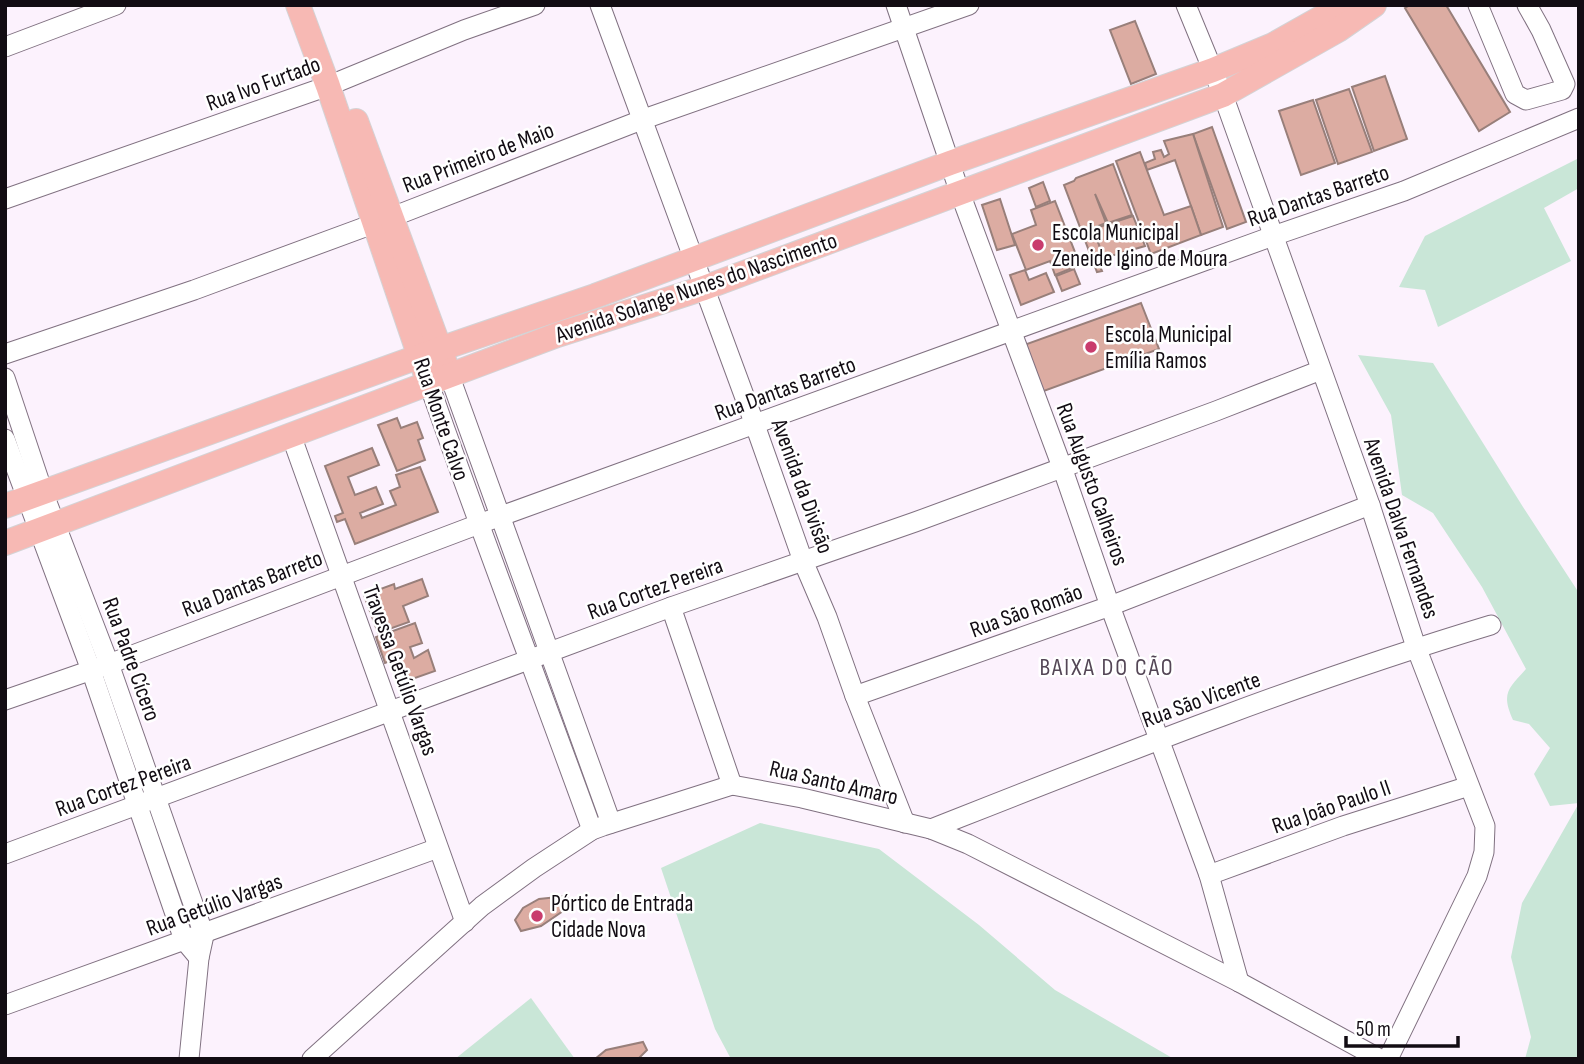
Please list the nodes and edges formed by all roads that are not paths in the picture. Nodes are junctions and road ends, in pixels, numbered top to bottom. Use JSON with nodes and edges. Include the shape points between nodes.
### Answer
{"nodes":[{"id":1,"x":298,"y":5,"type":"edge"},
{"id":2,"x":315,"y":5,"type":"edge"},
{"id":3,"x":535,"y":5,"type":"edge"},
{"id":4,"x":600,"y":5,"type":"edge"},
{"id":5,"x":896,"y":5,"type":"edge"},
{"id":6,"x":969,"y":5,"type":"edge"},
{"id":7,"x":1186,"y":5,"type":"edge"},
{"id":8,"x":1344,"y":5,"type":"edge"},
{"id":9,"x":1374,"y":5,"type":"edge"},
{"id":10,"x":1478,"y":5,"type":"edge"},
{"id":11,"x":1527,"y":5,"type":"edge"},
{"id":12,"x":106,"y":7,"type":"edge"},
{"id":13,"x":905,"y":29,"type":"junction"},
{"id":14,"x":5,"y":47,"type":"edge"},
{"id":15,"x":1213,"y":70,"type":"junction"},
{"id":16,"x":334,"y":83,"type":"junction"},
{"id":17,"x":1223,"y":95,"type":"junction"},
{"id":18,"x":1579,"y":118,"type":"edge"},
{"id":19,"x":643,"y":119,"type":"junction"},
{"id":20,"x":950,"y":163,"type":"junction"},
{"id":21,"x":960,"y":194,"type":"junction"},
{"id":22,"x":5,"y":199,"type":"edge"},
{"id":23,"x":383,"y":220,"type":"junction"},
{"id":24,"x":1273,"y":236,"type":"junction"},
{"id":25,"x":693,"y":258,"type":"junction"},
{"id":26,"x":704,"y":288,"type":"junction"},
{"id":27,"x":1011,"y":332,"type":"junction"},
{"id":28,"x":430,"y":352,"type":"junction"},
{"id":29,"x":5,"y":354,"type":"edge"},
{"id":30,"x":1321,"y":370,"type":"junction"},
{"id":31,"x":5,"y":378,"type":"edge"},
{"id":32,"x":439,"y":380,"type":"junction"},
{"id":33,"x":755,"y":425,"type":"junction"},
{"id":34,"x":291,"y":435,"type":"junction"},
{"id":35,"x":5,"y":439,"type":"edge"},
{"id":36,"x":1062,"y":467,"type":"junction"},
{"id":37,"x":25,"y":499,"type":"edge"},
{"id":38,"x":1370,"y":505,"type":"junction"},
{"id":39,"x":499,"y":517,"type":"junction"},
{"id":40,"x":479,"y":524,"type":"junction"},
{"id":41,"x":47,"y":528,"type":"junction"},
{"id":42,"x":5,"y":544,"type":"edge"},
{"id":43,"x":803,"y":561,"type":"junction"},
{"id":44,"x":340,"y":575,"type":"junction"},
{"id":45,"x":1110,"y":606,"type":"junction"},
{"id":46,"x":671,"y":607,"type":"junction"},
{"id":47,"x":1491,"y":625,"type":"dead end"},
{"id":48,"x":1416,"y":647,"type":"junction"},
{"id":49,"x":539,"y":656,"type":"junction"},
{"id":50,"x":100,"y":667,"type":"junction"},
{"id":51,"x":855,"y":696,"type":"junction"},
{"id":52,"x":5,"y":700,"type":"edge"},
{"id":53,"x":391,"y":713,"type":"junction"},
{"id":54,"x":1158,"y":740,"type":"junction"},
{"id":55,"x":732,"y":785,"type":"junction"},
{"id":56,"x":1469,"y":786,"type":"junction"},
{"id":57,"x":157,"y":799,"type":"junction"},
{"id":58,"x":137,"y":806,"type":"junction"},
{"id":59,"x":611,"y":823,"type":"junction"},
{"id":60,"x":905,"y":823,"type":"junction"},
{"id":61,"x":931,"y":829,"type":"junction"},
{"id":62,"x":592,"y":830,"type":"junction"},
{"id":63,"x":438,"y":848,"type":"junction"},
{"id":64,"x":5,"y":853,"type":"edge"},
{"id":65,"x":1209,"y":876,"type":"junction"},
{"id":66,"x":464,"y":922,"type":"junction"},
{"id":67,"x":204,"y":935,"type":"junction"},
{"id":68,"x":184,"y":940,"type":"junction"},
{"id":69,"x":199,"y":958,"type":"junction"},
{"id":70,"x":1239,"y":982,"type":"junction"},
{"id":71,"x":5,"y":1005,"type":"edge"},
{"id":72,"x":189,"y":1059,"type":"edge"},
{"id":73,"x":312,"y":1059,"type":"edge"},
{"id":74,"x":1380,"y":1059,"type":"edge"},
{"id":75,"x":1388,"y":1059,"type":"edge"}],
"edges":[{"from":1,"to":16,"type":"main road","name":"Rua Monte Calvo"},
{"from":2,"to":16,"type":"main road","name":"Rua Monte Calvo"},
{"from":3,"to":16,"type":"street","name":"Rua Ivo Furtado"},
{"from":4,"to":19,"type":"street","name":"Avenida da Divisão"},
{"from":5,"to":13,"type":"street","name":"Rua Augusto Calheiros"},
{"from":6,"to":13,"type":"street","name":"Rua Primeiro de Maio"},
{"from":7,"to":15,"type":"street","name":"Avenida Dalva Fernandes"},
{"from":8,"to":15,"type":"main road","name":"Avenida Solange Nunes do Nascimento","via":[[1273,45]]},
{"from":9,"to":17,"type":"main road","name":"Avenida Solange Nunes do Nascimento"},
{"from":10,"to":11,"type":"street","via":[[1515,94],[1526,100],[1562,90],[1565,84]]},
{"from":12,"to":14,"type":"street"},
{"from":13,"to":19,"type":"street","name":"Rua Primeiro de Maio"},
{"from":13,"to":20,"type":"street","name":"Rua Augusto Calheiros"},
{"from":15,"to":17,"type":"street","name":"Avenida Dalva Fernandes"},
{"from":15,"to":20,"type":"main road","name":"Avenida Solange Nunes do Nascimento"},
{"from":16,"to":22,"type":"street","name":"Rua Ivo Furtado"},
{"from":16,"to":23,"type":"main road","name":"Rua Monte Calvo"},
{"from":17,"to":21,"type":"main road","name":"Avenida Solange Nunes do Nascimento"},
{"from":17,"to":24,"type":"street","name":"Avenida Dalva Fernandes"},
{"from":18,"to":24,"type":"street","name":"Rua Dantas Barreto","via":[[1404,191]]},
{"from":19,"to":23,"type":"street","name":"Rua Primeiro de Maio"},
{"from":19,"to":25,"type":"street","name":"Avenida da Divisão"},
{"from":20,"to":21,"type":"street","name":"Rua Augusto Calheiros"},
{"from":20,"to":25,"type":"main road","name":"Avenida Solange Nunes do Nascimento"},
{"from":21,"to":26,"type":"main road","name":"Avenida Solange Nunes do Nascimento"},
{"from":21,"to":27,"type":"street","name":"Rua Augusto Calheiros"},
{"from":23,"to":28,"type":"main road","name":"Rua Monte Calvo"},
{"from":23,"to":29,"type":"street","name":"Rua Primeiro de Maio"},
{"from":24,"to":27,"type":"street","name":"Rua Dantas Barreto"},
{"from":24,"to":30,"type":"street","name":"Avenida Dalva Fernandes"},
{"from":25,"to":26,"type":"street","name":"Avenida da Divisão"},
{"from":25,"to":28,"type":"main road","name":"Avenida Solange Nunes do Nascimento"},
{"from":26,"to":32,"type":"main road","name":"Avenida Solange Nunes do Nascimento","via":[[557,335]]},
{"from":26,"to":33,"type":"street","name":"Avenida da Divisão"},
{"from":27,"to":33,"type":"street","name":"Rua Dantas Barreto"},
{"from":27,"to":36,"type":"street","name":"Rua Augusto Calheiros"},
{"from":28,"to":32,"type":"main road","name":"Rua Monte Calvo"},
{"from":28,"to":37,"type":"main road","name":"Avenida Solange Nunes do Nascimento"},
{"from":30,"to":36,"type":"street","name":"Rua Cortez Pereira"},
{"from":30,"to":38,"type":"street","name":"Avenida Dalva Fernandes"},
{"from":31,"to":37,"type":"street","name":"Rua Padre Cícero"},
{"from":32,"to":34,"type":"main road","name":"Avenida Solange Nunes do Nascimento"},
{"from":32,"to":39,"type":"street","name":"Rua Monte Calvo"},
{"from":32,"to":40,"type":"street","name":"Rua Monte Calvo","via":[[449,446]]},
{"from":33,"to":39,"type":"street","name":"Rua Dantas Barreto"},
{"from":33,"to":43,"type":"street","name":"Avenida da Divisão"},
{"from":34,"to":41,"type":"main road","name":"Avenida Solange Nunes do Nascimento"},
{"from":34,"to":44,"type":"street","name":"Travessa Getúlio Vargas"},
{"from":35,"to":37,"type":"street","name":"Rua Padre Cícero"},
{"from":36,"to":43,"type":"street","name":"Rua Cortez Pereira"},
{"from":36,"to":45,"type":"street","name":"Rua Augusto Calheiros"},
{"from":37,"to":41,"type":"street","name":"Rua Padre Cícero"},
{"from":38,"to":45,"type":"street","name":"Rua São Romão"},
{"from":38,"to":48,"type":"street","name":"Avenida Dalva Fernandes"},
{"from":39,"to":40,"type":"street","name":"Rua Dantas Barreto"},
{"from":39,"to":49,"type":"street","name":"Rua Monte Calvo"},
{"from":40,"to":44,"type":"street","name":"Rua Dantas Barreto"},
{"from":40,"to":49,"type":"street","name":"Rua Monte Calvo"},
{"from":41,"to":42,"type":"main road","name":"Avenida Solange Nunes do Nascimento"},
{"from":41,"to":50,"type":"street","name":"Rua Padre Cícero"},
{"from":43,"to":46,"type":"street","name":"Rua Cortez Pereira"},
{"from":43,"to":51,"type":"street","name":"Avenida da Divisão"},
{"from":44,"to":50,"type":"street","name":"Rua Dantas Barreto"},
{"from":44,"to":53,"type":"street","name":"Travessa Getúlio Vargas"},
{"from":45,"to":51,"type":"street","name":"Rua São Romão"},
{"from":45,"to":54,"type":"street","name":"Rua Augusto Calheiros"},
{"from":46,"to":49,"type":"street","name":"Rua Cortez Pereira"},
{"from":46,"to":55,"type":"street"},
{"from":47,"to":48,"type":"street","name":"Rua São Vicente"},
{"from":48,"to":54,"type":"street","name":"Rua São Vicente"},
{"from":48,"to":56,"type":"street","name":"Avenida Dalva Fernandes"},
{"from":49,"to":53,"type":"street","name":"Rua Cortez Pereira"},
{"from":49,"to":59,"type":"street","name":"Rua Monte Calvo"},
{"from":49,"to":62,"type":"street","name":"Rua Monte Calvo"},
{"from":50,"to":52,"type":"street","name":"Rua Dantas Barreto"},
{"from":50,"to":57,"type":"street","name":"Rua Padre Cícero"},
{"from":50,"to":58,"type":"street","name":"Rua Padre Cícero"},
{"from":51,"to":60,"type":"street","name":"Avenida da Divisão"},
{"from":53,"to":57,"type":"street","name":"Rua Cortez Pereira"},
{"from":53,"to":63,"type":"street","name":"Travessa Getúlio Vargas"},
{"from":54,"to":61,"type":"street","name":"Rua São Vicente"},
{"from":54,"to":65,"type":"street","name":"Rua Augusto Calheiros"},
{"from":55,"to":59,"type":"street","name":"Rua Santo Amaro"},
{"from":55,"to":60,"type":"street","name":"Rua Santo Amaro"},
{"from":56,"to":65,"type":"street","name":"Rua João Paulo II"},
{"from":56,"to":75,"type":"street","name":"Avenida Dalva Fernandes","via":[[1486,826],[1482,863]]},
{"from":57,"to":58,"type":"street","name":"Rua Cortez Pereira"},
{"from":57,"to":67,"type":"street","name":"Rua Padre Cícero"},
{"from":58,"to":64,"type":"street","name":"Rua Cortez Pereira"},
{"from":58,"to":68,"type":"street","name":"Rua Padre Cícero"},
{"from":59,"to":62,"type":"street","name":"Rua Santo Amaro"},
{"from":60,"to":61,"type":"street","name":"Rua Santo Amaro"},
{"from":61,"to":70,"type":"street","name":"Rua Santo Amaro"},
{"from":62,"to":66,"type":"street","name":"Rua Santo Amaro"},
{"from":63,"to":66,"type":"street","name":"Travessa Getúlio Vargas"},
{"from":63,"to":67,"type":"street","name":"Rua Getúlio Vargas"},
{"from":65,"to":70,"type":"street","name":"Rua Augusto Calheiros"},
{"from":66,"to":73,"type":"street","name":"Rua Santo Amaro"},
{"from":67,"to":68,"type":"street","name":"Rua Getúlio Vargas"},
{"from":67,"to":69,"type":"street"},
{"from":68,"to":69,"type":"street","name":"Rua Padre Cícero"},
{"from":68,"to":71,"type":"street","name":"Rua Getúlio Vargas"},
{"from":69,"to":72,"type":"street"},
{"from":70,"to":74,"type":"street","name":"Rua Santo Amaro"}]}
